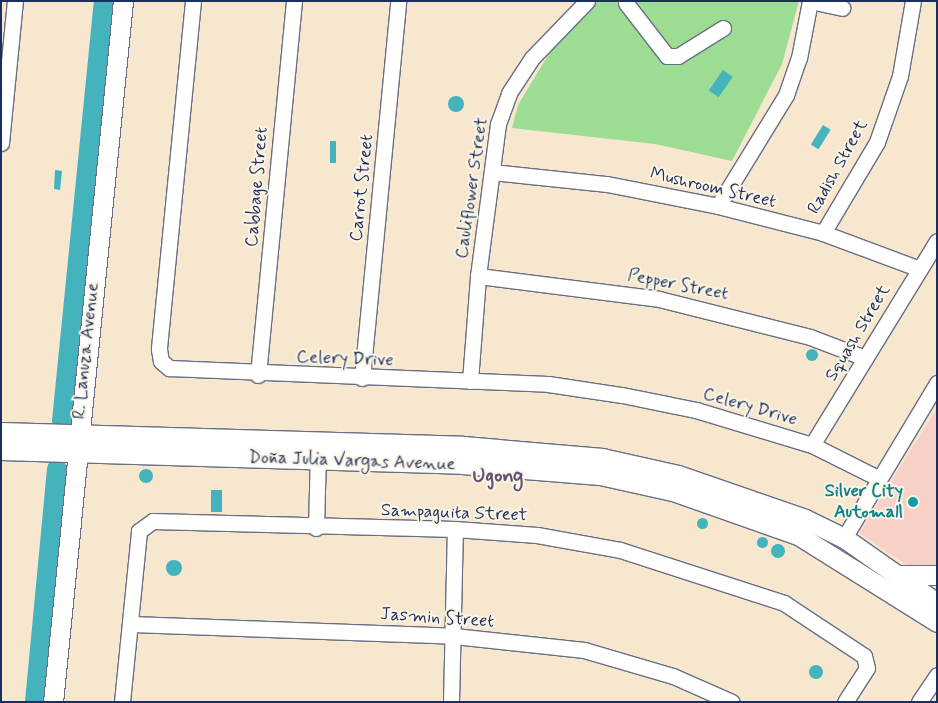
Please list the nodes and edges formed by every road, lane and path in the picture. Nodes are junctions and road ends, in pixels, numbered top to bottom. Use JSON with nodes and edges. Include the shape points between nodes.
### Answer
{"nodes":[{"id":1,"x":14,"y":1,"type":"edge"},
{"id":2,"x":123,"y":1,"type":"edge"},
{"id":3,"x":193,"y":1,"type":"edge"},
{"id":4,"x":294,"y":1,"type":"edge"},
{"id":5,"x":398,"y":1,"type":"edge"},
{"id":6,"x":587,"y":1,"type":"edge"},
{"id":7,"x":810,"y":1,"type":"edge"},
{"id":8,"x":913,"y":1,"type":"edge"},
{"id":9,"x":624,"y":2,"type":"edge"},
{"id":10,"x":842,"y":8,"type":"dead end"},
{"id":11,"x":723,"y":28,"type":"dead end"},
{"id":12,"x":1,"y":143,"type":"edge"},
{"id":13,"x":492,"y":172,"type":"junction"},
{"id":14,"x":718,"y":206,"type":"junction"},
{"id":15,"x":823,"y":233,"type":"junction"},
{"id":16,"x":937,"y":241,"type":"edge"},
{"id":17,"x":920,"y":269,"type":"junction"},
{"id":18,"x":478,"y":276,"type":"junction"},
{"id":19,"x":865,"y":358,"type":"junction"},
{"id":20,"x":258,"y":375,"type":"junction"},
{"id":21,"x":362,"y":378,"type":"junction"},
{"id":22,"x":470,"y":381,"type":"junction"},
{"id":23,"x":937,"y":383,"type":"edge"},
{"id":24,"x":1,"y":432,"type":"edge"},
{"id":25,"x":76,"y":444,"type":"junction"},
{"id":26,"x":812,"y":445,"type":"junction"},
{"id":27,"x":1,"y":450,"type":"edge"},
{"id":28,"x":318,"y":451,"type":"junction"},
{"id":29,"x":878,"y":478,"type":"junction"},
{"id":30,"x":316,"y":528,"type":"junction"},
{"id":31,"x":455,"y":529,"type":"junction"},
{"id":32,"x":844,"y":538,"type":"junction"},
{"id":33,"x":897,"y":575,"type":"junction"},
{"id":34,"x":934,"y":578,"type":"edge"},
{"id":35,"x":936,"y":600,"type":"edge"},
{"id":36,"x":937,"y":622,"type":"edge"},
{"id":37,"x":131,"y":624,"type":"junction"},
{"id":38,"x":454,"y":636,"type":"junction"},
{"id":39,"x":937,"y":675,"type":"edge"},
{"id":40,"x":53,"y":702,"type":"edge"},
{"id":41,"x":122,"y":702,"type":"edge"},
{"id":42,"x":451,"y":702,"type":"edge"},
{"id":43,"x":732,"y":702,"type":"edge"},
{"id":44,"x":845,"y":702,"type":"edge"},
{"id":45,"x":919,"y":702,"type":"edge"}],
"edges":[{"from":1,"to":12,"type":"street"},
{"from":2,"to":25,"type":"main road","name":"R. Lanuza Avenue"},
{"from":3,"to":20,"type":"street","name":"Celery Drive","via":[[160,355],[169,368],[181,372]]},
{"from":4,"to":20,"type":"street","name":"Cabbage Street"},
{"from":5,"to":21,"type":"street","name":"Carrot Street"},
{"from":6,"to":13,"type":"street","name":"Cauliflower Street","via":[[551,36],[509,93],[498,124]]},
{"from":7,"to":10,"type":"street"},
{"from":7,"to":14,"type":"street","via":[[800,58],[786,95]]},
{"from":8,"to":15,"type":"street","name":"Radish Street","via":[[900,76],[877,142]]},
{"from":9,"to":11,"type":"street","via":[[667,56],[678,56]]},
{"from":13,"to":14,"type":"street","name":"Mushroom Street","via":[[607,184]]},
{"from":13,"to":18,"type":"street","name":"Cauliflower Street"},
{"from":14,"to":15,"type":"street","name":"Mushroom Street"},
{"from":15,"to":17,"type":"street","name":"Mushroom Street"},
{"from":16,"to":17,"type":"street","name":"Squash Street"},
{"from":17,"to":19,"type":"street","name":"Squash Street"},
{"from":18,"to":19,"type":"street","name":"Pepper Street","via":[[659,299],[754,320]]},
{"from":18,"to":22,"type":"street","name":"Cauliflower Street"},
{"from":19,"to":26,"type":"street","name":"Squash Street"},
{"from":20,"to":21,"type":"street","name":"Celery Drive"},
{"from":21,"to":22,"type":"street","name":"Celery Drive"},
{"from":22,"to":26,"type":"street","name":"Celery Drive","via":[[548,384],[622,395],[696,410]]},
{"from":23,"to":29,"type":"street"},
{"from":24,"to":25,"type":"main road","name":"Doña Julia Vargas Avenue"},
{"from":25,"to":27,"type":"main road","name":"Doña Julia Vargas Avenue"},
{"from":25,"to":28,"type":"main road","name":"Doña Julia Vargas Avenue"},
{"from":25,"to":40,"type":"main road","name":"R. Lanuza Avenue"},
{"from":26,"to":29,"type":"street","name":"Celery Drive"},
{"from":28,"to":30,"type":"street"},
{"from":28,"to":32,"type":"main road","name":"Doña Julia Vargas Avenue","via":[[463,446],[602,458],[758,500]]},
{"from":28,"to":36,"type":"main road","name":"Doña Julia Vargas Avenue","via":[[540,468],[673,491],[798,535]]},
{"from":29,"to":32,"type":"street"},
{"from":30,"to":31,"type":"street","name":"Sampaguita Street"},
{"from":30,"to":37,"type":"street","name":"Sampaguita Street","via":[[154,521],[139,531]]},
{"from":31,"to":38,"type":"street"},
{"from":31,"to":44,"type":"street","name":"Sampaguita Street","via":[[537,535],[620,550],[784,603],[867,661]]},
{"from":32,"to":33,"type":"main road","name":"Doña Julia Vargas Avenue"},
{"from":33,"to":34,"type":"main road"},
{"from":33,"to":35,"type":"main road","name":"Doña Julia Vargas Avenue"},
{"from":37,"to":38,"type":"street","name":"Jasmin Street"},
{"from":37,"to":41,"type":"street","name":"Sampaguita Street"},
{"from":38,"to":42,"type":"street"},
{"from":38,"to":43,"type":"street","name":"Jasmin Street","via":[[584,650],[673,676]]},
{"from":39,"to":45,"type":"street"}]}
